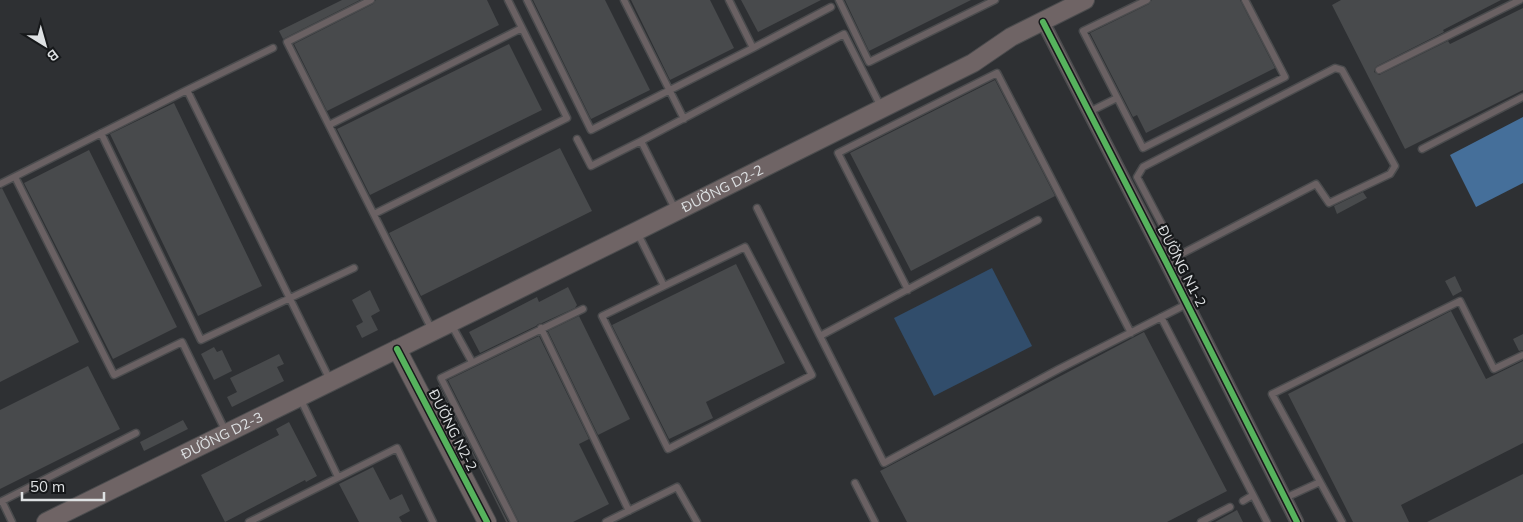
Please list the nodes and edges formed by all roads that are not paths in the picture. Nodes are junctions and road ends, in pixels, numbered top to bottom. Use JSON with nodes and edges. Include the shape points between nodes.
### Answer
{"nodes":[{"id":1,"x":371,"y":0,"type":"edge"},
{"id":2,"x":508,"y":0,"type":"edge"},
{"id":3,"x":527,"y":0,"type":"edge"},
{"id":4,"x":624,"y":0,"type":"edge"},
{"id":5,"x":729,"y":0,"type":"edge"},
{"id":6,"x":839,"y":0,"type":"edge"},
{"id":7,"x":995,"y":0,"type":"edge"},
{"id":8,"x":1085,"y":0,"type":"edge"},
{"id":9,"x":1146,"y":0,"type":"edge"},
{"id":10,"x":1245,"y":0,"type":"edge"},
{"id":11,"x":1520,"y":0,"type":"edge"},
{"id":12,"x":831,"y":7,"type":"dead end"},
{"id":13,"x":1043,"y":22,"type":"junction"},
{"id":14,"x":522,"y":28,"type":"junction"},
{"id":15,"x":272,"y":48,"type":"dead end"},
{"id":16,"x":753,"y":48,"type":"junction"},
{"id":17,"x":1379,"y":70,"type":"dead end"},
{"id":18,"x":187,"y":90,"type":"junction"},
{"id":19,"x":670,"y":90,"type":"junction"},
{"id":20,"x":1523,"y":97,"type":"edge"},
{"id":21,"x":1117,"y":98,"type":"junction"},
{"id":22,"x":882,"y":108,"type":"junction"},
{"id":23,"x":1089,"y":112,"type":"junction"},
{"id":24,"x":684,"y":118,"type":"junction"},
{"id":25,"x":329,"y":125,"type":"junction"},
{"id":26,"x":101,"y":133,"type":"junction"},
{"id":27,"x":578,"y":139,"type":"dead end"},
{"id":28,"x":641,"y":141,"type":"junction"},
{"id":29,"x":1422,"y":149,"type":"dead end"},
{"id":30,"x":15,"y":177,"type":"junction"},
{"id":31,"x":0,"y":184,"type":"edge"},
{"id":32,"x":756,"y":208,"type":"dead end"},
{"id":33,"x":676,"y":212,"type":"junction"},
{"id":34,"x":374,"y":214,"type":"junction"},
{"id":35,"x":1038,"y":220,"type":"dead end"},
{"id":36,"x":637,"y":231,"type":"junction"},
{"id":37,"x":1178,"y":255,"type":"junction"},
{"id":38,"x":1166,"y":262,"type":"junction"},
{"id":39,"x":354,"y":268,"type":"dead end"},
{"id":40,"x":664,"y":286,"type":"junction"},
{"id":41,"x":908,"y":290,"type":"junction"},
{"id":42,"x":290,"y":299,"type":"junction"},
{"id":43,"x":1187,"y":304,"type":"junction"},
{"id":44,"x":583,"y":309,"type":"dead end"},
{"id":45,"x":1162,"y":317,"type":"junction"},
{"id":46,"x":450,"y":322,"type":"junction"},
{"id":47,"x":541,"y":328,"type":"junction"},
{"id":48,"x":432,"y":331,"type":"junction"},
{"id":49,"x":1131,"y":333,"type":"junction"},
{"id":50,"x":820,"y":336,"type":"junction"},
{"id":51,"x":398,"y":349,"type":"junction"},
{"id":52,"x":1523,"y":355,"type":"edge"},
{"id":53,"x":472,"y":362,"type":"junction"},
{"id":54,"x":331,"y":381,"type":"junction"},
{"id":55,"x":299,"y":397,"type":"junction"},
{"id":56,"x":136,"y":433,"type":"dead end"},
{"id":57,"x":227,"y":433,"type":"junction"},
{"id":58,"x":338,"y":477,"type":"junction"},
{"id":59,"x":1320,"y":482,"type":"junction"},
{"id":60,"x":855,"y":483,"type":"dead end"},
{"id":61,"x":1253,"y":495,"type":"junction"},
{"id":62,"x":1285,"y":498,"type":"junction"},
{"id":63,"x":1243,"y":501,"type":"dead end"},
{"id":64,"x":1,"y":502,"type":"edge"},
{"id":65,"x":1230,"y":507,"type":"dead end"},
{"id":66,"x":629,"y":511,"type":"junction"},
{"id":67,"x":12,"y":522,"type":"edge"},
{"id":68,"x":46,"y":522,"type":"edge"},
{"id":69,"x":249,"y":522,"type":"edge"},
{"id":70,"x":433,"y":522,"type":"edge"},
{"id":71,"x":486,"y":522,"type":"edge"},
{"id":72,"x":514,"y":522,"type":"edge"},
{"id":73,"x":606,"y":522,"type":"edge"},
{"id":74,"x":696,"y":522,"type":"edge"},
{"id":75,"x":875,"y":522,"type":"edge"},
{"id":76,"x":1202,"y":522,"type":"edge"},
{"id":77,"x":1267,"y":522,"type":"edge"},
{"id":78,"x":1297,"y":522,"type":"edge"},
{"id":79,"x":1342,"y":522,"type":"edge"}],
"edges":[{"from":1,"to":25,"type":"lane","via":[[287,42]]},
{"from":2,"to":14,"type":"lane"},
{"from":3,"to":19,"type":"lane","via":[[591,130]]},
{"from":4,"to":19,"type":"lane"},
{"from":5,"to":16,"type":"lane"},
{"from":6,"to":7,"type":"lane","via":[[870,62]]},
{"from":8,"to":13,"type":"main road","name":"ĐƯỜNG D2-2"},
{"from":9,"to":21,"type":"lane","via":[[1083,31]]},
{"from":10,"to":21,"type":"lane","via":[[1284,77],[1143,148]]},
{"from":11,"to":17,"type":"lane"},
{"from":12,"to":16,"type":"lane"},
{"from":13,"to":22,"type":"main road","name":"ĐƯỜNG D2-2"},
{"from":13,"to":23,"type":"street","name":"ĐƯỜNG N1-2"},
{"from":14,"to":25,"type":"lane"},
{"from":14,"to":34,"type":"lane","via":[[567,118]]},
{"from":15,"to":18,"type":"lane"},
{"from":16,"to":19,"type":"lane"},
{"from":18,"to":26,"type":"lane"},
{"from":18,"to":42,"type":"lane"},
{"from":19,"to":24,"type":"lane"},
{"from":20,"to":29,"type":"lane"},
{"from":21,"to":23,"type":"lane"},
{"from":22,"to":24,"type":"lane","via":[[844,34]]},
{"from":22,"to":33,"type":"main road","name":"ĐƯỜNG D2-2"},
{"from":23,"to":38,"type":"street","name":"ĐƯỜNG N1-2"},
{"from":24,"to":28,"type":"lane"},
{"from":25,"to":34,"type":"lane"},
{"from":26,"to":30,"type":"lane"},
{"from":26,"to":42,"type":"lane","via":[[201,340]]},
{"from":27,"to":28,"type":"lane","via":[[591,166]]},
{"from":28,"to":33,"type":"lane"},
{"from":30,"to":31,"type":"lane"},
{"from":30,"to":57,"type":"lane","via":[[114,375],[182,342]]},
{"from":32,"to":50,"type":"lane"},
{"from":33,"to":36,"type":"main road","name":"ĐƯỜNG D2-2"},
{"from":34,"to":48,"type":"lane"},
{"from":35,"to":41,"type":"lane"},
{"from":36,"to":40,"type":"lane"},
{"from":36,"to":46,"type":"main road","name":"ĐƯỜNG D2-2"},
{"from":37,"to":37,"type":"lane","via":[[1137,178],[1143,167],[1335,68],[1342,70],[1395,166],[1390,174],[1329,203],[1316,184]]},
{"from":37,"to":38,"type":"lane"},
{"from":38,"to":43,"type":"street","name":"ĐƯỜNG N1-2"},
{"from":39,"to":42,"type":"lane"},
{"from":40,"to":40,"type":"lane","via":[[602,316],[668,450],[812,375],[745,247]]},
{"from":41,"to":49,"type":"lane","via":[[838,153],[997,73]]},
{"from":41,"to":50,"type":"lane"},
{"from":42,"to":54,"type":"lane"},
{"from":43,"to":45,"type":"lane"},
{"from":43,"to":62,"type":"street","name":"ĐƯỜNG N1-2"},
{"from":44,"to":47,"type":"lane"},
{"from":45,"to":49,"type":"lane"},
{"from":45,"to":61,"type":"lane"},
{"from":46,"to":48,"type":"main road","name":"ĐƯỜNG D2-2"},
{"from":46,"to":53,"type":"lane"},
{"from":47,"to":53,"type":"lane"},
{"from":47,"to":66,"type":"lane"},
{"from":48,"to":51,"type":"main road","name":"ĐƯỜNG D2-2"},
{"from":49,"to":50,"type":"lane","via":[[884,463]]},
{"from":51,"to":54,"type":"main road","name":"ĐƯỜNG D2-3"},
{"from":51,"to":71,"type":"main road","name":"ĐƯỜNG N2-2"},
{"from":52,"to":59,"type":"lane","via":[[1494,369],[1460,301],[1272,394]]},
{"from":53,"to":72,"type":"lane","via":[[441,378]]},
{"from":54,"to":55,"type":"main road","name":"ĐƯỜNG D2-3"},
{"from":55,"to":57,"type":"main road","name":"ĐƯỜNG D2-3"},
{"from":55,"to":58,"type":"lane"},
{"from":56,"to":64,"type":"lane"},
{"from":57,"to":68,"type":"main road","name":"ĐƯỜNG D2-3"},
{"from":58,"to":69,"type":"lane"},
{"from":58,"to":70,"type":"lane","via":[[397,448]]},
{"from":59,"to":62,"type":"lane"},
{"from":59,"to":79,"type":"lane"},
{"from":60,"to":75,"type":"lane"},
{"from":61,"to":63,"type":"lane"},
{"from":61,"to":77,"type":"lane"},
{"from":62,"to":78,"type":"street","name":"ĐƯỜNG N1-2"},
{"from":64,"to":67,"type":"lane"},
{"from":65,"to":76,"type":"lane"},
{"from":66,"to":73,"type":"lane"},
{"from":66,"to":74,"type":"lane","via":[[678,487]]}]}
